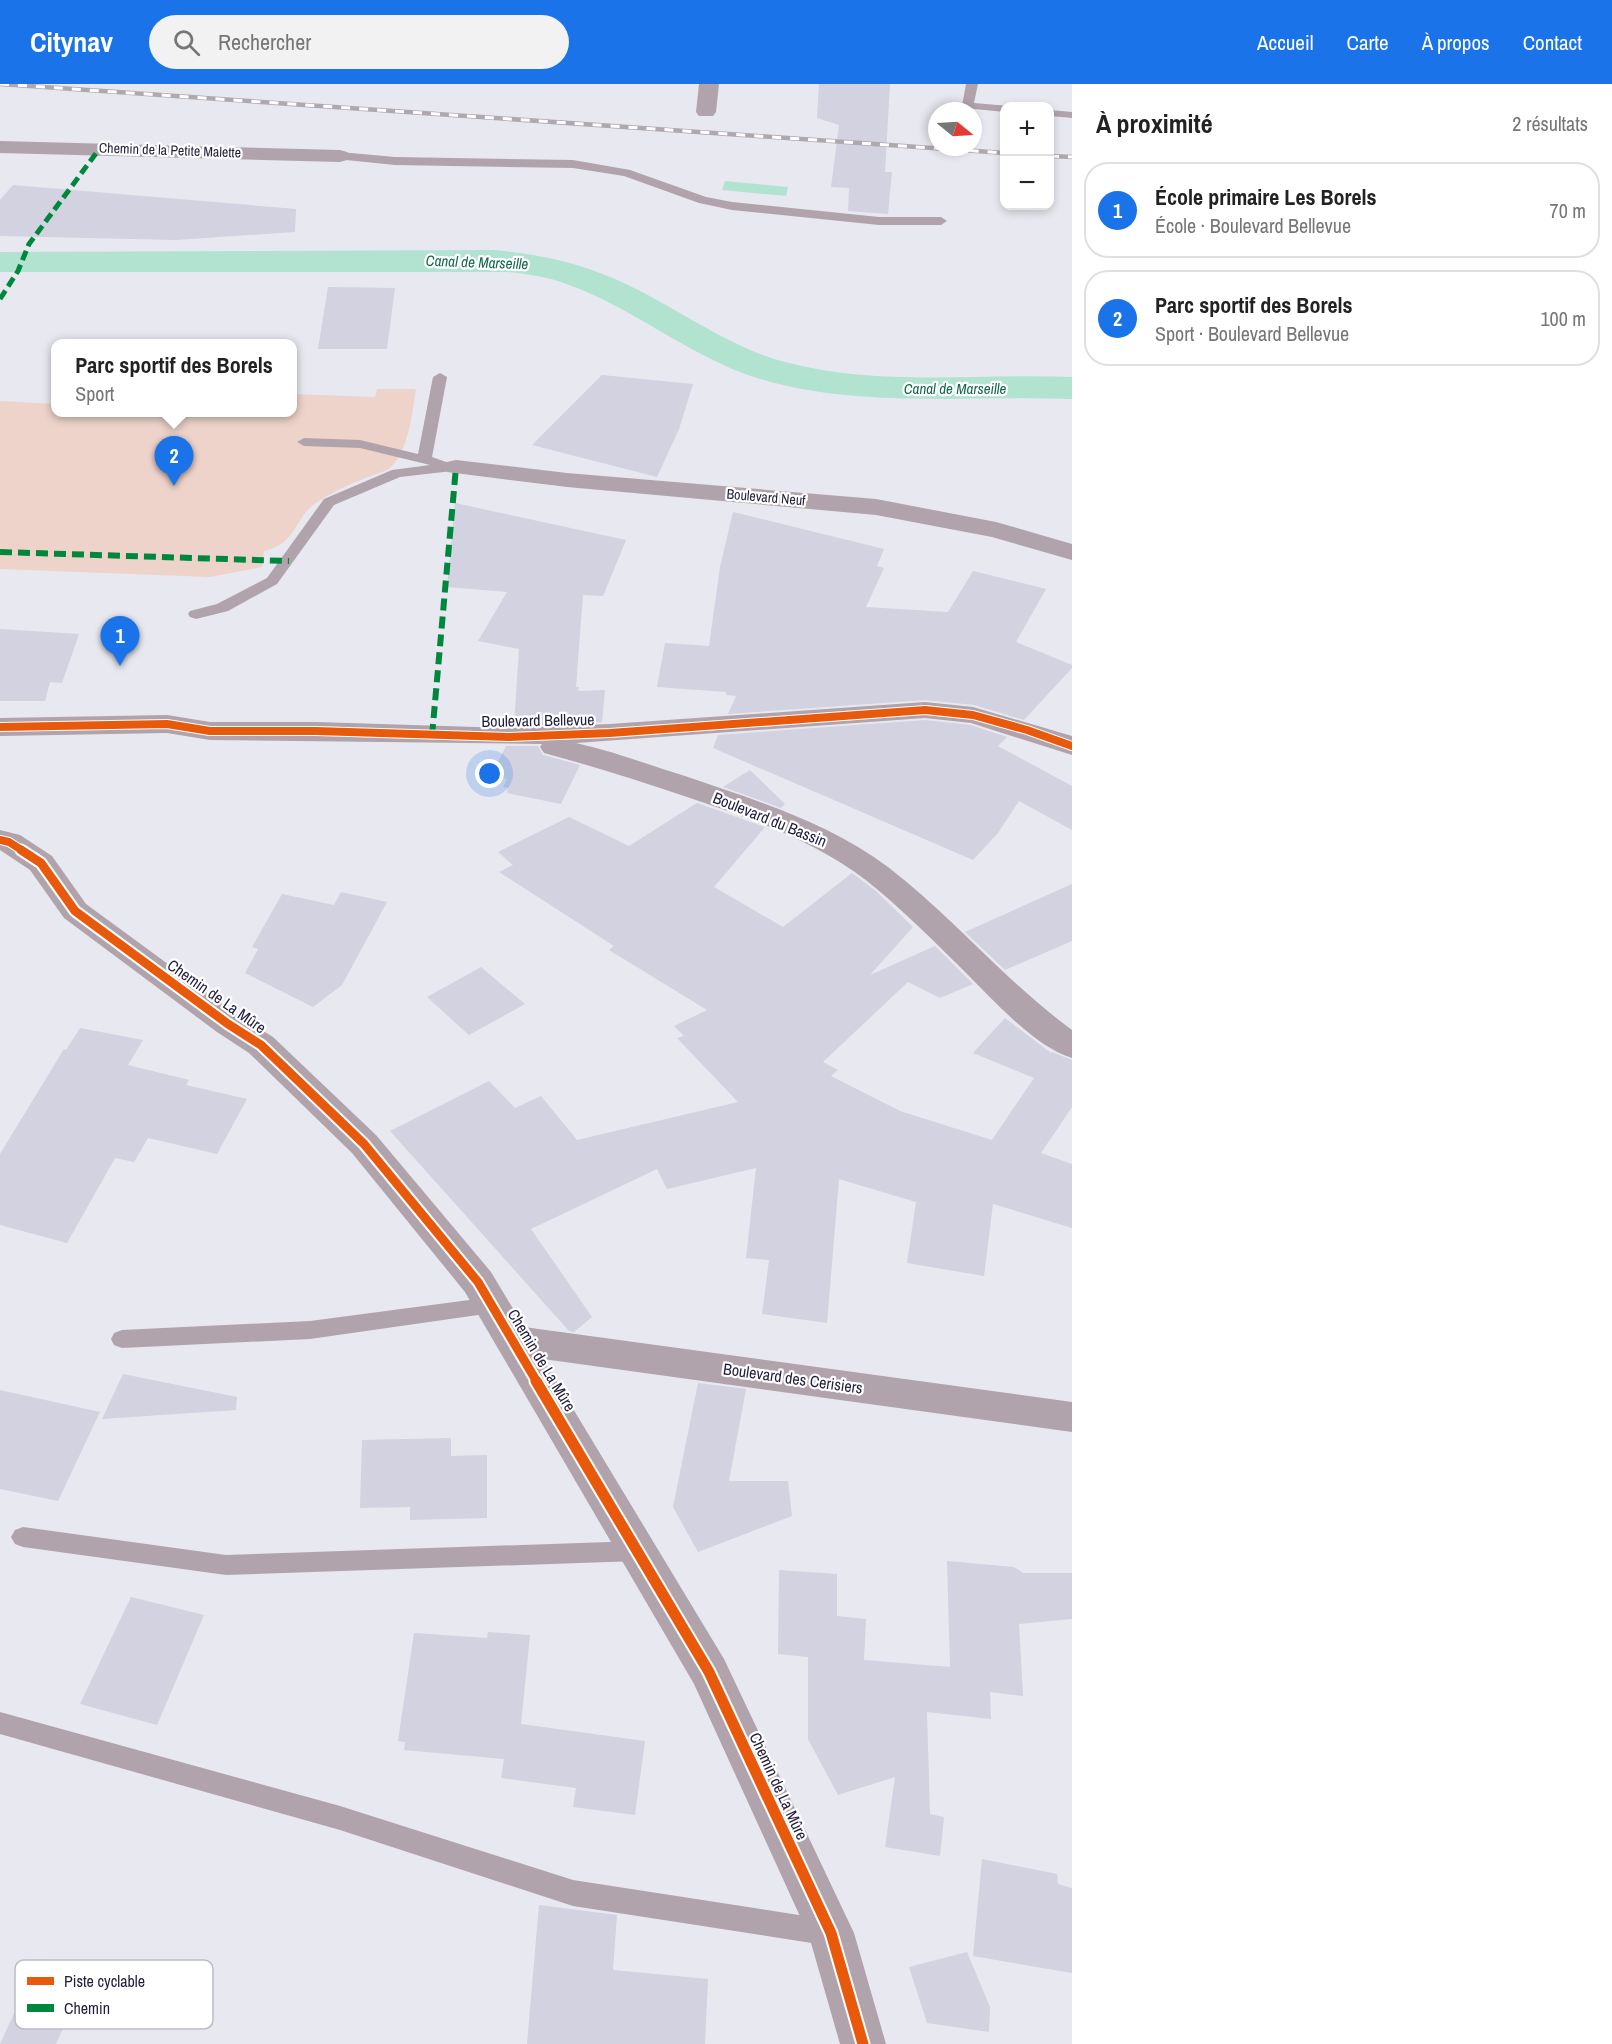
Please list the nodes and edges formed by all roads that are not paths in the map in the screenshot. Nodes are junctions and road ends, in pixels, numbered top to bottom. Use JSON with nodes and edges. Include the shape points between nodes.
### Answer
{"nodes":[{"id":1,"x":710,"y":84,"type":"edge"},
{"id":2,"x":972,"y":84,"type":"edge"},
{"id":3,"x":1000,"y":109,"type":"edge"},
{"id":4,"x":706,"y":112,"type":"dead end"},
{"id":5,"x":1054,"y":113,"type":"edge"},
{"id":6,"x":1072,"y":115,"type":"edge"},
{"id":7,"x":0,"y":147,"type":"edge"},
{"id":8,"x":340,"y":156,"type":"joint"},
{"id":9,"x":941,"y":221,"type":"dead end"},
{"id":10,"x":440,"y":377,"type":"dead end"},
{"id":11,"x":304,"y":442,"type":"dead end"},
{"id":12,"x":424,"y":459,"type":"junction"},
{"id":13,"x":456,"y":467,"type":"junction"},
{"id":14,"x":1072,"y":552,"type":"edge"},
{"id":15,"x":196,"y":614,"type":"dead end"},
{"id":16,"x":0,"y":727,"type":"edge"},
{"id":17,"x":508,"y":737,"type":"junction"},
{"id":18,"x":1072,"y":746,"type":"edge"},
{"id":19,"x":0,"y":840,"type":"edge"},
{"id":20,"x":1072,"y":1047,"type":"edge"},
{"id":21,"x":492,"y":1305,"type":"junction"},
{"id":22,"x":122,"y":1339,"type":"dead end"},
{"id":23,"x":513,"y":1340,"type":"junction"},
{"id":24,"x":1072,"y":1417,"type":"edge"},
{"id":25,"x":23,"y":1537,"type":"dead end"},
{"id":26,"x":638,"y":1551,"type":"junction"},
{"id":27,"x":0,"y":1723,"type":"edge"},
{"id":28,"x":831,"y":1933,"type":"junction"},
{"id":29,"x":863,"y":2044,"type":"edge"}],
"edges":[{"from":1,"to":4,"type":"street"},
{"from":2,"to":3,"type":"lane","via":[[968,106]]},
{"from":5,"to":6,"type":"lane"},
{"from":7,"to":8,"type":"street","name":"Chemin de la Petite Malette"},
{"from":8,"to":9,"type":"lane","via":[[395,162],[573,164],[626,173],[732,206],[879,220]]},
{"from":10,"to":12,"type":"lane"},
{"from":11,"to":12,"type":"lane","name":"Boulevard Neuf","via":[[360,444]]},
{"from":12,"to":13,"type":"lane","name":"Boulevard Neuf"},
{"from":13,"to":14,"type":"street","name":"Boulevard Neuf","via":[[876,507],[996,530]]},
{"from":13,"to":15,"type":"lane","name":"Boulevard Neuf","via":[[397,473],[329,502],[272,582],[222,609]]},
{"from":16,"to":17,"type":"street","name":"Boulevard Bellevue","via":[[167,724],[210,731]]},
{"from":17,"to":18,"type":"street","name":"Boulevard Bellevue","via":[[610,734],[925,710],[973,715]]},
{"from":17,"to":20,"type":"street","name":"Boulevard du Bassin","via":[[591,755],[819,836],[877,874],[1026,1013]]},
{"from":19,"to":21,"type":"street","name":"Chemin de La Mûre","via":[[41,863],[75,911],[261,1045],[364,1144],[478,1282]]},
{"from":21,"to":22,"type":"lane","via":[[310,1330]]},
{"from":21,"to":23,"type":"street","name":"Chemin de La Mûre"},
{"from":23,"to":24,"type":"street","name":"Boulevard des Cerisiers"},
{"from":23,"to":26,"type":"street","name":"Chemin de La Mûre"},
{"from":25,"to":26,"type":"lane","via":[[226,1565]]},
{"from":26,"to":28,"type":"street","name":"Chemin de La Mûre","via":[[709,1672]]},
{"from":27,"to":28,"type":"lane","via":[[340,1818],[573,1893]]},
{"from":28,"to":29,"type":"street","name":"Chemin de La Mûre"}]}
